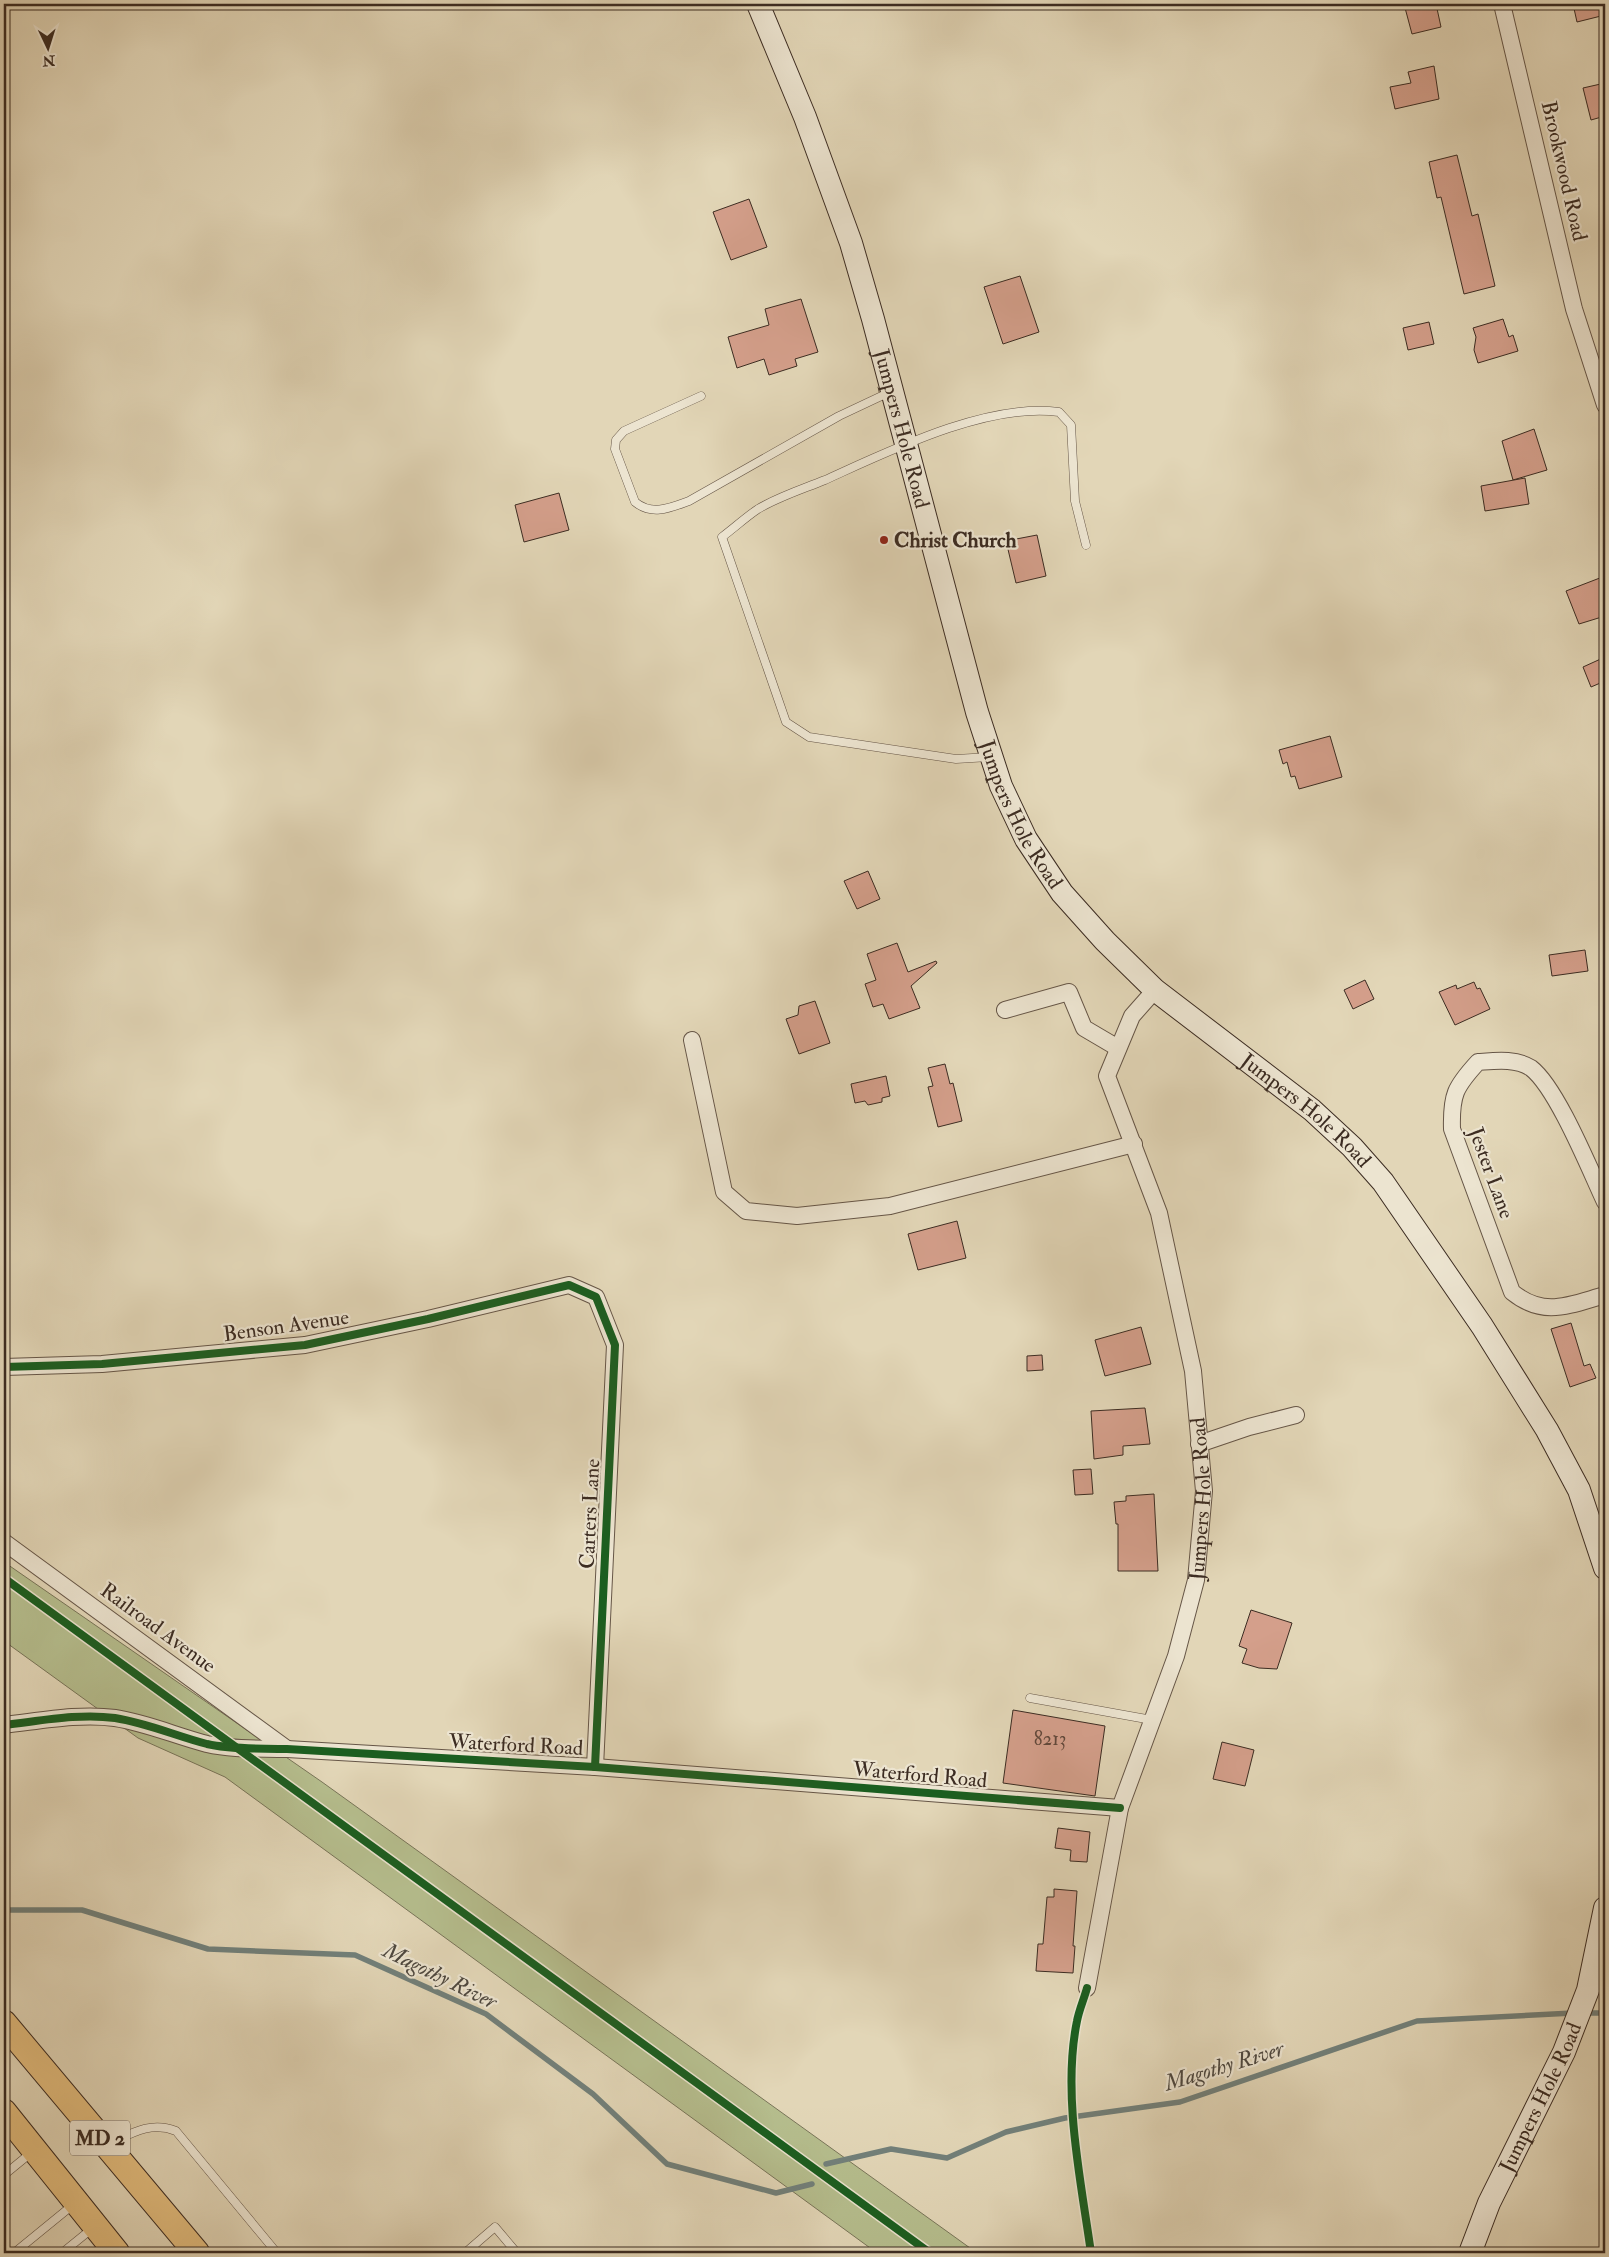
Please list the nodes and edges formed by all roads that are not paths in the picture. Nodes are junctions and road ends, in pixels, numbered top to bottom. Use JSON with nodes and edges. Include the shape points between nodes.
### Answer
{"nodes":[{"id":1,"x":758,"y":4,"type":"edge"},
{"id":2,"x":1502,"y":4,"type":"edge"},
{"id":3,"x":892,"y":392,"type":"junction"},
{"id":4,"x":701,"y":396,"type":"dead end"},
{"id":5,"x":1605,"y":405,"type":"edge"},
{"id":6,"x":906,"y":444,"type":"junction"},
{"id":7,"x":1086,"y":545,"type":"dead end"},
{"id":8,"x":991,"y":757,"type":"junction"},
{"id":9,"x":1155,"y":990,"type":"junction"},
{"id":10,"x":1005,"y":1010,"type":"dead end"},
{"id":11,"x":692,"y":1040,"type":"dead end"},
{"id":12,"x":1118,"y":1048,"type":"junction"},
{"id":13,"x":1134,"y":1144,"type":"junction"},
{"id":14,"x":1605,"y":1202,"type":"edge"},
{"id":15,"x":569,"y":1285,"type":"joint"},
{"id":16,"x":1605,"y":1295,"type":"edge"},
{"id":17,"x":4,"y":1368,"type":"edge"},
{"id":18,"x":1296,"y":1414,"type":"dead end"},
{"id":19,"x":1200,"y":1444,"type":"junction"},
{"id":20,"x":4,"y":1542,"type":"edge"},
{"id":21,"x":1605,"y":1568,"type":"edge"},
{"id":22,"x":1030,"y":1698,"type":"dead end"},
{"id":23,"x":1152,"y":1720,"type":"junction"},
{"id":24,"x":4,"y":1725,"type":"edge"},
{"id":25,"x":287,"y":1749,"type":"junction"},
{"id":26,"x":595,"y":1767,"type":"junction"},
{"id":27,"x":1120,"y":1808,"type":"junction"},
{"id":28,"x":1605,"y":1908,"type":"edge"},
{"id":29,"x":1088,"y":1988,"type":"dead end"},
{"id":30,"x":4,"y":2023,"type":"edge"},
{"id":31,"x":4,"y":2112,"type":"edge"},
{"id":32,"x":106,"y":2145,"type":"junction"},
{"id":33,"x":35,"y":2149,"type":"junction"},
{"id":34,"x":4,"y":2175,"type":"edge"},
{"id":35,"x":76,"y":2202,"type":"junction"},
{"id":36,"x":95,"y":2226,"type":"junction"},
{"id":37,"x":14,"y":2253,"type":"edge"},
{"id":38,"x":62,"y":2253,"type":"edge"},
{"id":39,"x":117,"y":2253,"type":"edge"},
{"id":40,"x":197,"y":2253,"type":"edge"},
{"id":41,"x":277,"y":2253,"type":"edge"},
{"id":42,"x":465,"y":2253,"type":"edge"},
{"id":43,"x":517,"y":2253,"type":"edge"},
{"id":44,"x":1470,"y":2253,"type":"edge"}],
"edges":[{"from":1,"to":3,"type":"main road","name":"Jumpers Hole Road","via":[[805,117],[851,243]]},
{"from":2,"to":5,"type":"street","name":"Brookwood Road","via":[[1574,309]]},
{"from":3,"to":4,"type":"lane","via":[[839,416],[689,501],[652,511],[642,508],[635,502],[615,449],[616,440],[624,431]]},
{"from":3,"to":6,"type":"main road","name":"Jumpers Hole Road"},
{"from":6,"to":7,"type":"lane","via":[[970,423],[1023,411],[1059,412],[1071,425],[1075,502]]},
{"from":6,"to":8,"type":"main road","name":"Jumpers Hole Road"},
{"from":6,"to":8,"type":"lane","via":[[759,509],[722,537],[786,722],[809,736],[956,759]]},
{"from":8,"to":9,"type":"main road","name":"Jumpers Hole Road","via":[[1001,786],[1046,872],[1105,941]]},
{"from":9,"to":12,"type":"street","name":"Jumpers Hole Road","via":[[1132,1016]]},
{"from":9,"to":21,"type":"main road","name":"Jumpers Hole Road","via":[[1312,1110],[1352,1146],[1383,1182],[1482,1326],[1547,1430],[1579,1490]]},
{"from":10,"to":12,"type":"street","via":[[1068,992],[1084,1028]]},
{"from":11,"to":13,"type":"street","via":[[724,1192],[746,1211],[797,1216],[890,1206]]},
{"from":12,"to":13,"type":"street","name":"Jumpers Hole Road","via":[[1107,1076]]},
{"from":13,"to":19,"type":"street","name":"Jumpers Hole Road","via":[[1159,1213],[1193,1371]]},
{"from":14,"to":16,"type":"street","name":"Jester Lane","via":[[1549,1087],[1530,1067],[1505,1061],[1478,1062],[1460,1082],[1451,1103],[1452,1128],[1512,1292],[1526,1304],[1544,1308],[1566,1306]]},
{"from":15,"to":17,"type":"street","name":"Benson Avenue","via":[[305,1345],[102,1364]]},
{"from":15,"to":26,"type":"street","name":"Carters Lane","via":[[596,1297],[615,1345]]},
{"from":18,"to":19,"type":"street"},
{"from":19,"to":23,"type":"street","name":"Jumpers Hole Road","via":[[1204,1492],[1196,1580],[1176,1656]]},
{"from":20,"to":25,"type":"street","name":"Railroad Avenue"},
{"from":22,"to":23,"type":"lane"},
{"from":23,"to":27,"type":"street","name":"Jumpers Hole Road"},
{"from":24,"to":25,"type":"street","name":"Waterford Road","via":[[113,1718],[208,1744]]},
{"from":25,"to":26,"type":"street","name":"Waterford Road"},
{"from":26,"to":27,"type":"street","name":"Waterford Road"},
{"from":27,"to":29,"type":"street","name":"Jumpers Hole Road"},
{"from":28,"to":44,"type":"main road","name":"Jumpers Hole Road","via":[[1588,1990],[1564,2052],[1489,2203]]},
{"from":30,"to":32,"type":"main road","number":"MD 2"},
{"from":31,"to":33,"type":"main road","number":"MD 2"},
{"from":32,"to":40,"type":"main road","number":"MD 2"},
{"from":32,"to":41,"type":"lane","via":[[148,2126],[164,2126],[176,2132]]},
{"from":33,"to":34,"type":"lane"},
{"from":33,"to":35,"type":"main road","number":"MD 2"},
{"from":35,"to":36,"type":"main road","number":"MD 2"},
{"from":35,"to":37,"type":"lane"},
{"from":36,"to":38,"type":"lane"},
{"from":36,"to":39,"type":"main road","number":"MD 2"},
{"from":42,"to":43,"type":"lane","via":[[495,2227]]}]}
